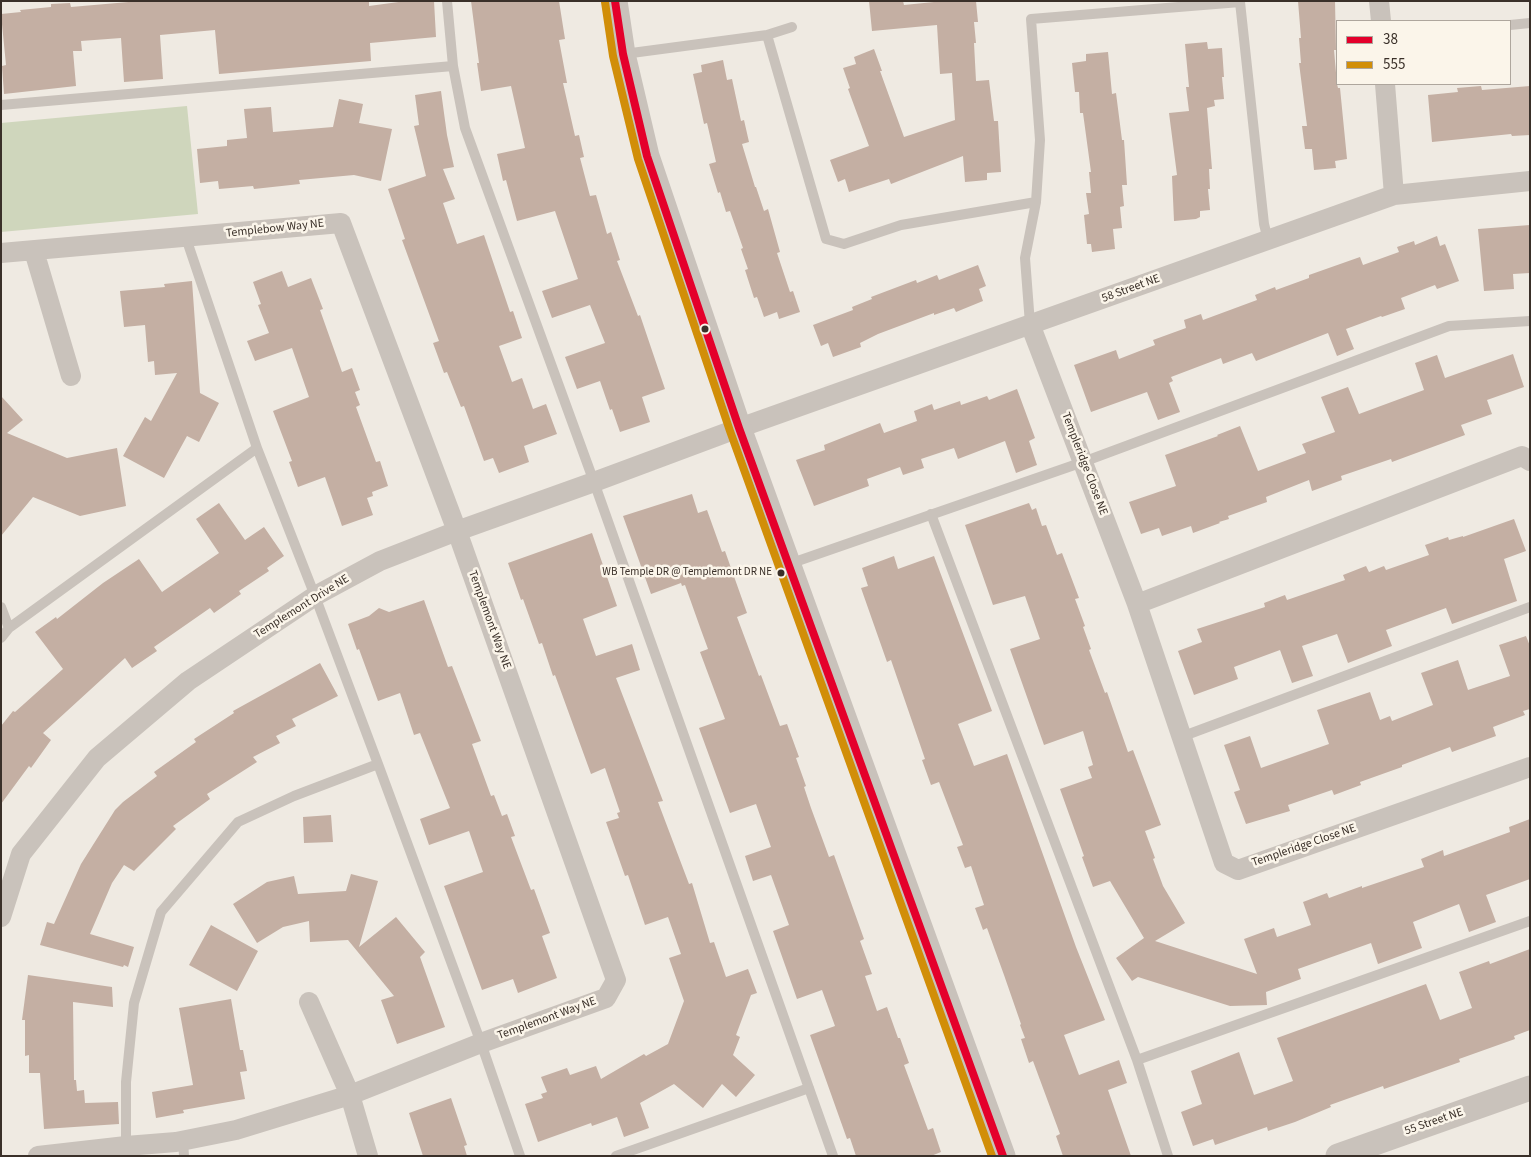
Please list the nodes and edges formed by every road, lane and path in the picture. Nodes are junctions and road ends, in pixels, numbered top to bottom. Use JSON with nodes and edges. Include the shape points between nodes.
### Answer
{"nodes":[{"id":1,"x":447,"y":1,"type":"edge"},
{"id":2,"x":615,"y":1,"type":"edge"},
{"id":3,"x":1379,"y":1,"type":"edge"},
{"id":4,"x":1381,"y":20,"type":"edge"},
{"id":5,"x":1530,"y":23,"type":"edge"},
{"id":6,"x":1511,"y":25,"type":"edge"},
{"id":7,"x":792,"y":27,"type":"dead end"},
{"id":8,"x":767,"y":35,"type":"junction"},
{"id":9,"x":623,"y":54,"type":"junction"},
{"id":10,"x":453,"y":66,"type":"junction"},
{"id":11,"x":1385,"y":85,"type":"edge"},
{"id":12,"x":1,"y":105,"type":"edge"},
{"id":13,"x":1530,"y":181,"type":"edge"},
{"id":14,"x":1394,"y":195,"type":"junction"},
{"id":15,"x":1036,"y":202,"type":"junction"},
{"id":16,"x":186,"y":238,"type":"junction"},
{"id":17,"x":1268,"y":240,"type":"junction"},
{"id":18,"x":34,"y":250,"type":"junction"},
{"id":19,"x":1,"y":254,"type":"edge"},
{"id":20,"x":1530,"y":321,"type":"edge"},
{"id":21,"x":1030,"y":324,"type":"junction"},
{"id":22,"x":71,"y":376,"type":"dead end"},
{"id":23,"x":739,"y":428,"type":"junction"},
{"id":24,"x":257,"y":448,"type":"junction"},
{"id":25,"x":1530,"y":460,"type":"edge"},
{"id":26,"x":1083,"y":462,"type":"junction"},
{"id":27,"x":594,"y":482,"type":"junction"},
{"id":28,"x":931,"y":514,"type":"junction"},
{"id":29,"x":457,"y":531,"type":"junction"},
{"id":30,"x":789,"y":564,"type":"junction"},
{"id":31,"x":315,"y":596,"type":"junction"},
{"id":32,"x":1137,"y":604,"type":"junction"},
{"id":33,"x":1,"y":607,"type":"edge"},
{"id":34,"x":1530,"y":607,"type":"edge"},
{"id":35,"x":9,"y":628,"type":"junction"},
{"id":36,"x":1,"y":638,"type":"edge"},
{"id":37,"x":1181,"y":737,"type":"junction"},
{"id":38,"x":378,"y":764,"type":"junction"},
{"id":39,"x":1530,"y":767,"type":"edge"},
{"id":40,"x":1,"y":917,"type":"edge"},
{"id":41,"x":1530,"y":921,"type":"edge"},
{"id":42,"x":309,"y":1002,"type":"dead end"},
{"id":43,"x":481,"y":1043,"type":"junction"},
{"id":44,"x":1137,"y":1060,"type":"junction"},
{"id":45,"x":809,"y":1088,"type":"junction"},
{"id":46,"x":1530,"y":1088,"type":"edge"},
{"id":47,"x":350,"y":1095,"type":"junction"},
{"id":48,"x":126,"y":1146,"type":"junction"},
{"id":49,"x":184,"y":1148,"type":"edge"},
{"id":50,"x":38,"y":1156,"type":"edge"},
{"id":51,"x":368,"y":1156,"type":"edge"},
{"id":52,"x":520,"y":1156,"type":"edge"},
{"id":53,"x":616,"y":1156,"type":"edge"},
{"id":54,"x":833,"y":1156,"type":"edge"},
{"id":55,"x":1003,"y":1156,"type":"edge"},
{"id":56,"x":1168,"y":1156,"type":"edge"},
{"id":57,"x":1338,"y":1156,"type":"edge"}],
"edges":[{"from":1,"to":10,"type":"lane"},
{"from":2,"to":9,"type":"street"},
{"from":3,"to":4,"type":"street"},
{"from":5,"to":6,"type":"lane"},
{"from":7,"to":8,"type":"lane"},
{"from":8,"to":9,"type":"lane"},
{"from":8,"to":15,"type":"lane","via":[[826,239],[844,244],[902,225]]},
{"from":9,"to":23,"type":"street","via":[[646,156]]},
{"from":10,"to":12,"type":"lane"},
{"from":10,"to":27,"type":"lane","via":[[465,128]]},
{"from":11,"to":14,"type":"street"},
{"from":13,"to":14,"type":"street","name":"58 Street NE"},
{"from":14,"to":17,"type":"street","name":"58 Street NE"},
{"from":15,"to":17,"type":"lane","via":[[1040,140],[1031,19],[1240,2]]},
{"from":15,"to":21,"type":"lane","via":[[1025,258]]},
{"from":16,"to":18,"type":"street","name":"Templebow Way NE"},
{"from":16,"to":24,"type":"lane"},
{"from":16,"to":29,"type":"street","name":"Templebow Way NE","via":[[341,223]]},
{"from":17,"to":21,"type":"street","name":"58 Street NE"},
{"from":18,"to":19,"type":"street","name":"Templebow Way NE"},
{"from":18,"to":22,"type":"street"},
{"from":20,"to":26,"type":"lane","via":[[1449,326]]},
{"from":21,"to":23,"type":"street","name":"58 Street NE"},
{"from":21,"to":26,"type":"street","name":"Templeridge Close NE"},
{"from":23,"to":27,"type":"street","name":"Templemont Drive NE"},
{"from":23,"to":30,"type":"street"},
{"from":24,"to":31,"type":"lane"},
{"from":24,"to":35,"type":"lane"},
{"from":25,"to":32,"type":"street","via":[[1522,456]]},
{"from":26,"to":28,"type":"lane"},
{"from":26,"to":32,"type":"street","name":"Templeridge Close NE"},
{"from":27,"to":29,"type":"street","name":"Templemont Drive NE"},
{"from":27,"to":45,"type":"lane"},
{"from":28,"to":30,"type":"lane"},
{"from":28,"to":44,"type":"lane"},
{"from":29,"to":31,"type":"street","name":"Templemont Drive NE","via":[[380,561]]},
{"from":29,"to":43,"type":"street","name":"Templemont Way NE","via":[[616,980],[606,998]]},
{"from":30,"to":55,"type":"street"},
{"from":31,"to":38,"type":"lane"},
{"from":31,"to":40,"type":"street","name":"Templemont Drive NE","via":[[188,682],[97,758],[21,854]]},
{"from":32,"to":37,"type":"street","name":"Templeridge Close NE"},
{"from":33,"to":35,"type":"lane"},
{"from":34,"to":37,"type":"lane"},
{"from":35,"to":36,"type":"lane"},
{"from":37,"to":39,"type":"street","name":"Templeridge Close NE","via":[[1224,863],[1238,870]]},
{"from":38,"to":43,"type":"lane"},
{"from":38,"to":48,"type":"lane","via":[[294,796],[238,822],[161,912],[134,1003],[126,1082]]},
{"from":41,"to":44,"type":"lane"},
{"from":42,"to":47,"type":"street"},
{"from":43,"to":47,"type":"street","name":"Templemont Way NE"},
{"from":43,"to":52,"type":"lane"},
{"from":44,"to":56,"type":"lane"},
{"from":45,"to":53,"type":"lane"},
{"from":45,"to":54,"type":"lane"},
{"from":46,"to":57,"type":"street","name":"55 Street NE"},
{"from":47,"to":49,"type":"street","name":"Templemont Way NE"},
{"from":47,"to":51,"type":"street"},
{"from":48,"to":49,"type":"street","name":"Templemont Way NE"},
{"from":48,"to":50,"type":"street","name":"Templemont Way NE"}]}
